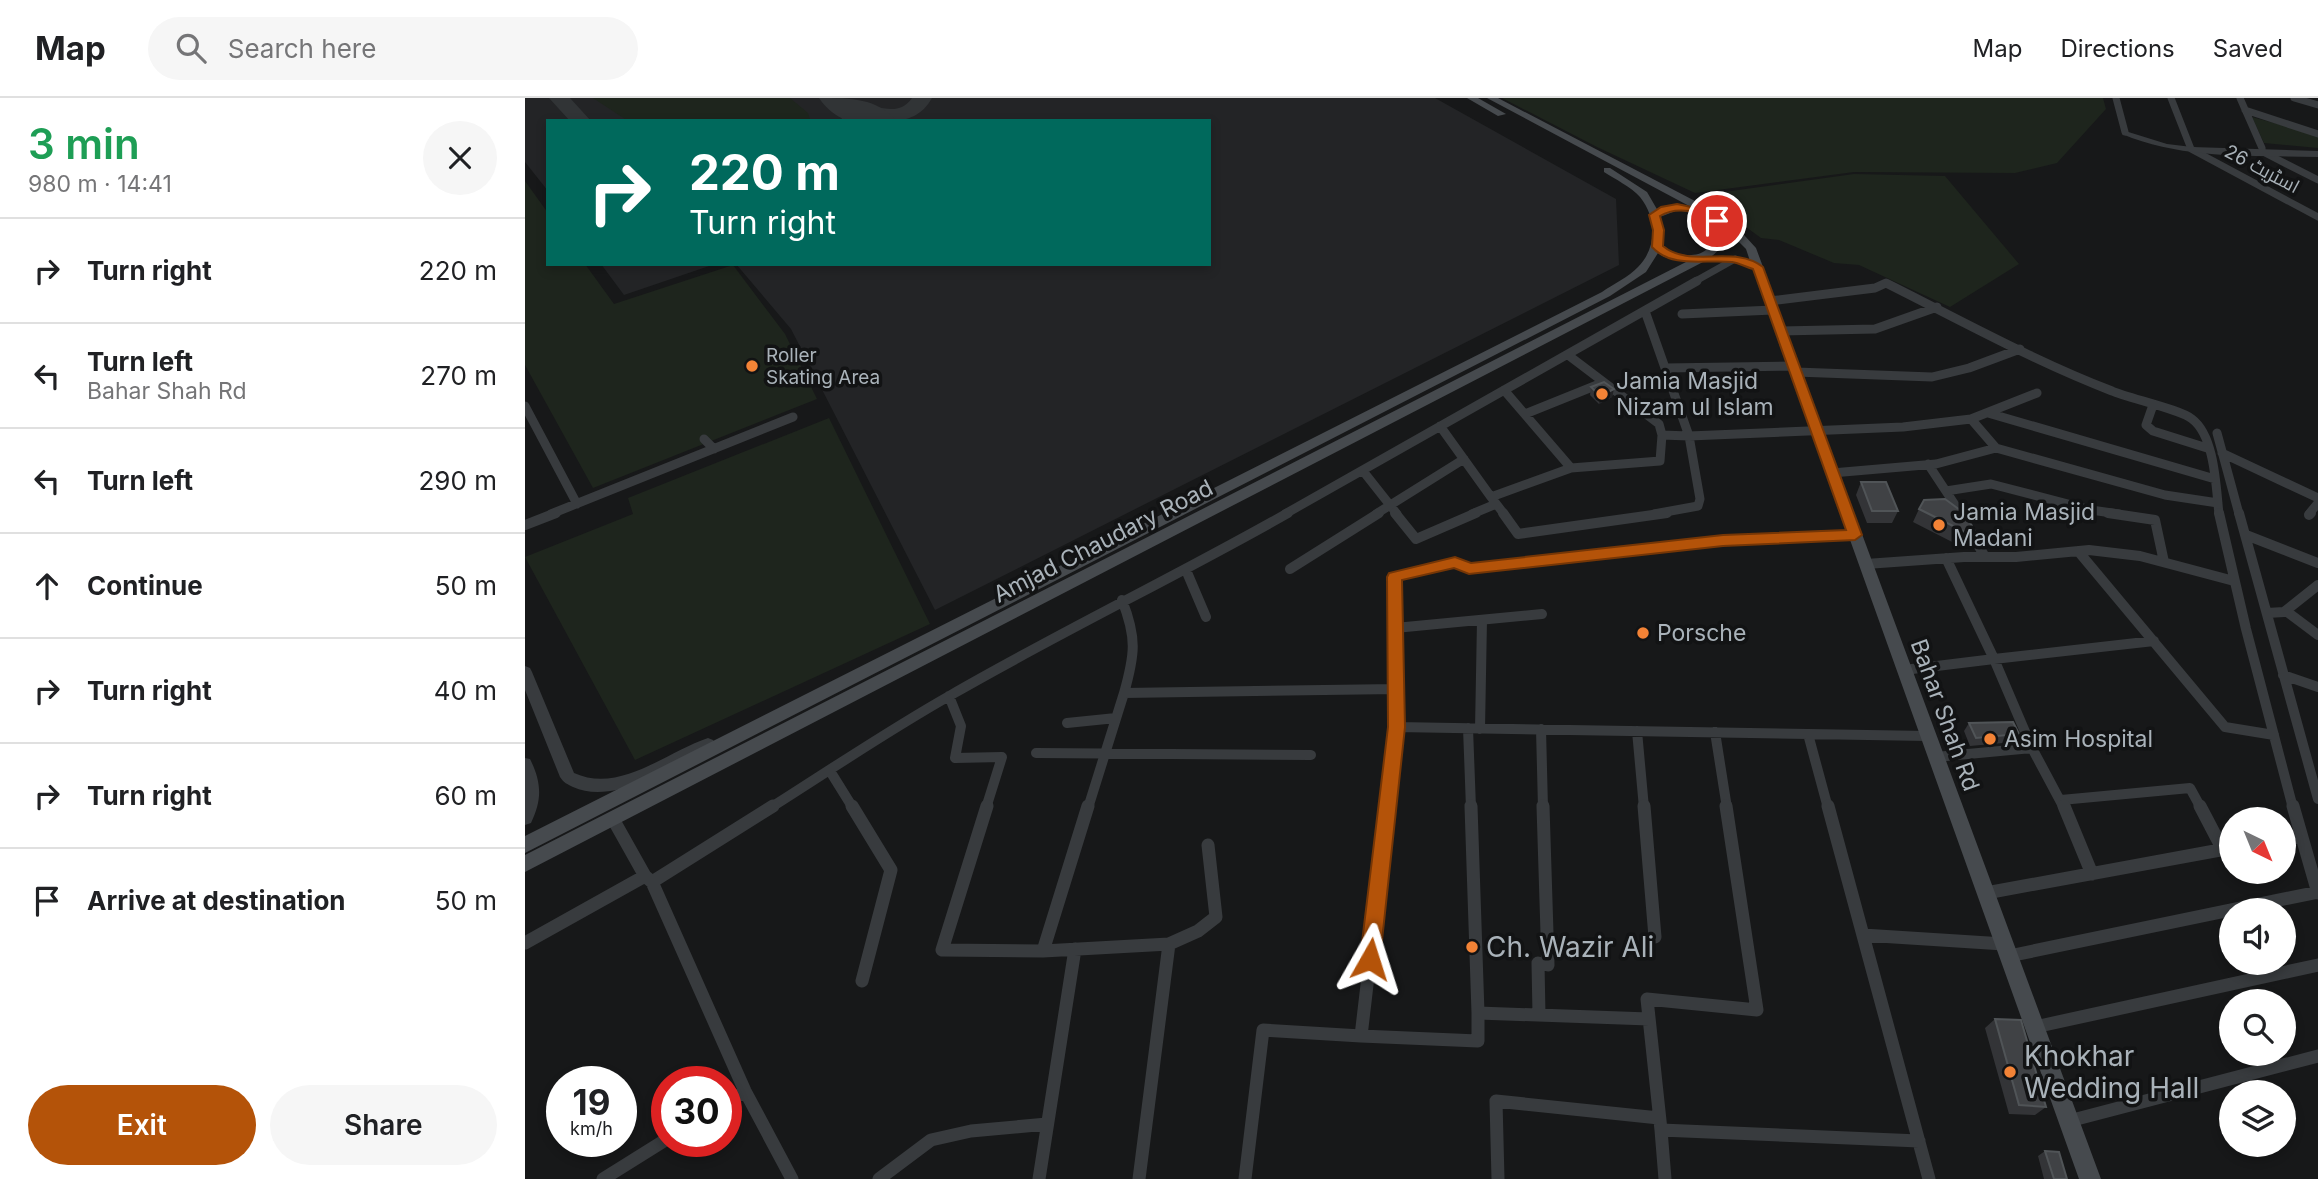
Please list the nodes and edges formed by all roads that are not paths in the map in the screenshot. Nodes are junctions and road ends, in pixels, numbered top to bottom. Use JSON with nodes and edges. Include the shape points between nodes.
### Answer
{"nodes":[{"id":1,"x":1471,"y":98,"type":"edge"},
{"id":2,"x":1491,"y":98,"type":"edge"},
{"id":3,"x":2116,"y":98,"type":"edge"},
{"id":4,"x":2171,"y":98,"type":"edge"},
{"id":5,"x":2240,"y":98,"type":"edge"},
{"id":6,"x":2294,"y":98,"type":"edge"},
{"id":7,"x":2318,"y":105,"type":"edge"},
{"id":8,"x":2245,"y":110,"type":"junction"},
{"id":9,"x":2318,"y":134,"type":"edge"},
{"id":10,"x":2129,"y":135,"type":"joint"},
{"id":11,"x":2190,"y":146,"type":"junction"},
{"id":12,"x":2262,"y":150,"type":"junction"},
{"id":13,"x":2318,"y":152,"type":"edge"},
{"id":14,"x":2318,"y":180,"type":"edge"},
{"id":15,"x":1712,"y":214,"type":"junction"},
{"id":16,"x":1655,"y":215,"type":"junction"},
{"id":17,"x":2318,"y":216,"type":"edge"},
{"id":18,"x":1657,"y":247,"type":"junction"},
{"id":19,"x":1701,"y":259,"type":"junction"},
{"id":20,"x":1735,"y":259,"type":"junction"},
{"id":21,"x":1758,"y":267,"type":"junction"},
{"id":22,"x":1772,"y":306,"type":"junction"},
{"id":23,"x":1937,"y":307,"type":"junction"},
{"id":24,"x":1645,"y":311,"type":"junction"},
{"id":25,"x":1682,"y":314,"type":"dead end"},
{"id":26,"x":1781,"y":331,"type":"junction"},
{"id":27,"x":2020,"y":349,"type":"junction"},
{"id":28,"x":1568,"y":355,"type":"junction"},
{"id":29,"x":1665,"y":368,"type":"junction"},
{"id":30,"x":1795,"y":369,"type":"junction"},
{"id":31,"x":1604,"y":382,"type":"junction"},
{"id":32,"x":1504,"y":390,"type":"junction"},
{"id":33,"x":2037,"y":393,"type":"dead end"},
{"id":34,"x":2154,"y":405,"type":"junction"},
{"id":35,"x":525,"y":406,"type":"edge"},
{"id":36,"x":1988,"y":413,"type":"junction"},
{"id":37,"x":1525,"y":414,"type":"junction"},
{"id":38,"x":793,"y":417,"type":"dead end"},
{"id":39,"x":1971,"y":419,"type":"junction"},
{"id":40,"x":1440,"y":426,"type":"junction"},
{"id":41,"x":1818,"y":432,"type":"junction"},
{"id":42,"x":2217,"y":433,"type":"dead end"},
{"id":43,"x":1662,"y":435,"type":"junction"},
{"id":44,"x":1689,"y":436,"type":"junction"},
{"id":45,"x":704,"y":439,"type":"dead end"},
{"id":46,"x":1996,"y":448,"type":"junction"},
{"id":47,"x":2207,"y":448,"type":"junction"},
{"id":48,"x":714,"y":449,"type":"junction"},
{"id":49,"x":2223,"y":453,"type":"junction"},
{"id":50,"x":1465,"y":459,"type":"junction"},
{"id":51,"x":1928,"y":464,"type":"junction"},
{"id":52,"x":1571,"y":468,"type":"junction"},
{"id":53,"x":1363,"y":471,"type":"junction"},
{"id":54,"x":1832,"y":473,"type":"junction"},
{"id":55,"x":2215,"y":479,"type":"junction"},
{"id":56,"x":1946,"y":491,"type":"junction"},
{"id":57,"x":1494,"y":500,"type":"junction"},
{"id":58,"x":2318,"y":500,"type":"edge"},
{"id":59,"x":2218,"y":503,"type":"junction"},
{"id":60,"x":577,"y":504,"type":"junction"},
{"id":61,"x":1392,"y":506,"type":"junction"},
{"id":62,"x":2309,"y":515,"type":"dead end"},
{"id":63,"x":525,"y":525,"type":"edge"},
{"id":64,"x":1855,"y":535,"type":"junction"},
{"id":65,"x":2246,"y":535,"type":"junction"},
{"id":66,"x":2078,"y":551,"type":"junction"},
{"id":67,"x":1985,"y":557,"type":"junction"},
{"id":68,"x":1946,"y":558,"type":"junction"},
{"id":69,"x":2164,"y":562,"type":"junction"},
{"id":70,"x":2318,"y":563,"type":"edge"},
{"id":71,"x":1866,"y":564,"type":"junction"},
{"id":72,"x":1290,"y":569,"type":"dead end"},
{"id":73,"x":1186,"y":570,"type":"junction"},
{"id":74,"x":2234,"y":580,"type":"junction"},
{"id":75,"x":2318,"y":585,"type":"edge"},
{"id":76,"x":1122,"y":600,"type":"junction"},
{"id":77,"x":2286,"y":611,"type":"junction"},
{"id":78,"x":2267,"y":613,"type":"junction"},
{"id":79,"x":1542,"y":614,"type":"dead end"},
{"id":80,"x":1206,"y":617,"type":"dead end"},
{"id":81,"x":1482,"y":620,"type":"junction"},
{"id":82,"x":1395,"y":628,"type":"junction"},
{"id":83,"x":2318,"y":635,"type":"edge"},
{"id":84,"x":2154,"y":641,"type":"junction"},
{"id":85,"x":1994,"y":659,"type":"junction"},
{"id":86,"x":1904,"y":670,"type":"junction"},
{"id":87,"x":525,"y":672,"type":"edge"},
{"id":88,"x":2283,"y":675,"type":"junction"},
{"id":89,"x":2318,"y":687,"type":"edge"},
{"id":90,"x":1396,"y":689,"type":"junction"},
{"id":91,"x":827,"y":692,"type":"junction"},
{"id":92,"x":1124,"y":693,"type":"junction"},
{"id":93,"x":949,"y":696,"type":"junction"},
{"id":94,"x":1117,"y":718,"type":"junction"},
{"id":95,"x":1067,"y":723,"type":"dead end"},
{"id":96,"x":1397,"y":727,"type":"junction"},
{"id":97,"x":1474,"y":728,"type":"junction"},
{"id":98,"x":1541,"y":729,"type":"junction"},
{"id":99,"x":1637,"y":731,"type":"junction"},
{"id":100,"x":1715,"y":732,"type":"junction"},
{"id":101,"x":1808,"y":734,"type":"junction"},
{"id":102,"x":2274,"y":735,"type":"junction"},
{"id":103,"x":1929,"y":736,"type":"junction"},
{"id":104,"x":2032,"y":748,"type":"junction"},
{"id":105,"x":1036,"y":752,"type":"dead end"},
{"id":106,"x":1105,"y":753,"type":"junction"},
{"id":107,"x":1311,"y":755,"type":"dead end"},
{"id":108,"x":1936,"y":757,"type":"junction"},
{"id":109,"x":525,"y":764,"type":"edge"},
{"id":110,"x":830,"y":771,"type":"junction"},
{"id":111,"x":2317,"y":793,"type":"edge"},
{"id":112,"x":2061,"y":800,"type":"junction"},
{"id":113,"x":525,"y":818,"type":"edge"},
{"id":114,"x":613,"y":819,"type":"junction"},
{"id":115,"x":2219,"y":836,"type":"edge"},
{"id":116,"x":2301,"y":836,"type":"junction"},
{"id":117,"x":2296,"y":837,"type":"edge"},
{"id":118,"x":525,"y":845,"type":"edge"},
{"id":119,"x":1208,"y":845,"type":"dead end"},
{"id":120,"x":2219,"y":850,"type":"edge"},
{"id":121,"x":525,"y":864,"type":"edge"},
{"id":122,"x":2091,"y":874,"type":"junction"},
{"id":123,"x":649,"y":879,"type":"junction"},
{"id":124,"x":2318,"y":892,"type":"edge"},
{"id":125,"x":1986,"y":893,"type":"junction"},
{"id":126,"x":1863,"y":936,"type":"junction"},
{"id":127,"x":1655,"y":937,"type":"dead end"},
{"id":128,"x":525,"y":943,"type":"edge"},
{"id":129,"x":1169,"y":944,"type":"junction"},
{"id":130,"x":1075,"y":949,"type":"junction"},
{"id":131,"x":2007,"y":950,"type":"junction"},
{"id":132,"x":1043,"y":951,"type":"junction"},
{"id":133,"x":2318,"y":965,"type":"edge"},
{"id":134,"x":862,"y":981,"type":"dead end"},
{"id":135,"x":1478,"y":1013,"type":"junction"},
{"id":136,"x":1539,"y":1016,"type":"junction"},
{"id":137,"x":1649,"y":1019,"type":"junction"},
{"id":138,"x":2035,"y":1027,"type":"junction"},
{"id":139,"x":1361,"y":1036,"type":"junction"},
{"id":140,"x":2318,"y":1056,"type":"edge"},
{"id":141,"x":745,"y":1091,"type":"junction"},
{"id":142,"x":742,"y":1093,"type":"edge"},
{"id":143,"x":2069,"y":1121,"type":"junction"},
{"id":144,"x":1047,"y":1124,"type":"junction"},
{"id":145,"x":1660,"y":1124,"type":"junction"},
{"id":146,"x":1919,"y":1141,"type":"junction"},
{"id":147,"x":651,"y":1149,"type":"edge"},
{"id":148,"x":603,"y":1179,"type":"edge"},
{"id":149,"x":792,"y":1179,"type":"edge"},
{"id":150,"x":879,"y":1179,"type":"edge"},
{"id":151,"x":1039,"y":1179,"type":"edge"},
{"id":152,"x":1139,"y":1179,"type":"edge"},
{"id":153,"x":1245,"y":1179,"type":"edge"},
{"id":154,"x":1498,"y":1179,"type":"edge"},
{"id":155,"x":1665,"y":1179,"type":"edge"},
{"id":156,"x":1929,"y":1179,"type":"edge"},
{"id":157,"x":2090,"y":1179,"type":"edge"}],
"edges":[{"from":1,"to":16,"type":"main road","via":[[1632,184]]},
{"from":2,"to":15,"type":"main road"},
{"from":3,"to":10,"type":"street"},
{"from":4,"to":11,"type":"street"},
{"from":5,"to":8,"type":"street"},
{"from":6,"to":7,"type":"street"},
{"from":8,"to":9,"type":"street"},
{"from":8,"to":12,"type":"street"},
{"from":10,"to":11,"type":"street","via":[[2140,141]]},
{"from":11,"to":12,"type":"street"},
{"from":11,"to":17,"type":"street","name":"اسٹریٹ 26"},
{"from":12,"to":13,"type":"street"},
{"from":12,"to":14,"type":"street"},
{"from":15,"to":16,"type":"main road","via":[[1677,207]]},
{"from":15,"to":19,"type":"main road","via":[[1719,239]]},
{"from":15,"to":21,"type":"main road","name":"Bahar Shah Rd","via":[[1745,240]]},
{"from":16,"to":18,"type":"main road"},
{"from":18,"to":19,"type":"main road","via":[[1673,256]]},
{"from":18,"to":91,"type":"main road","name":"Amjad Chaudary Road","via":[[1642,270],[1606,294]]},
{"from":19,"to":20,"type":"main road"},
{"from":19,"to":114,"type":"main road","name":"Amjad Chaudary Road"},
{"from":20,"to":21,"type":"main road"},
{"from":20,"to":24,"type":"street"},
{"from":21,"to":22,"type":"main road","name":"Bahar Shah Rd"},
{"from":22,"to":23,"type":"street","via":[[1886,283]]},
{"from":22,"to":25,"type":"street"},
{"from":22,"to":26,"type":"main road","name":"Bahar Shah Rd"},
{"from":23,"to":26,"type":"street","via":[[1875,329]]},
{"from":23,"to":27,"type":"street"},
{"from":24,"to":28,"type":"street"},
{"from":24,"to":29,"type":"street"},
{"from":26,"to":30,"type":"main road","name":"Bahar Shah Rd"},
{"from":27,"to":30,"type":"street","via":[[1933,377]]},
{"from":27,"to":34,"type":"street"},
{"from":28,"to":31,"type":"street"},
{"from":28,"to":32,"type":"street"},
{"from":29,"to":30,"type":"street"},
{"from":29,"to":44,"type":"street"},
{"from":30,"to":41,"type":"main road","name":"Bahar Shah Rd"},
{"from":31,"to":37,"type":"street"},
{"from":31,"to":43,"type":"street","via":[[1659,424]]},
{"from":32,"to":37,"type":"street"},
{"from":32,"to":40,"type":"street"},
{"from":33,"to":36,"type":"street"},
{"from":34,"to":47,"type":"street","via":[[2192,418]]},
{"from":34,"to":47,"type":"street","via":[[2146,425]]},
{"from":35,"to":60,"type":"street"},
{"from":36,"to":39,"type":"street"},
{"from":36,"to":55,"type":"street"},
{"from":37,"to":52,"type":"street"},
{"from":38,"to":48,"type":"street"},
{"from":39,"to":41,"type":"street"},
{"from":39,"to":46,"type":"street"},
{"from":40,"to":50,"type":"street"},
{"from":40,"to":53,"type":"street"},
{"from":41,"to":44,"type":"street"},
{"from":41,"to":54,"type":"main road","name":"Bahar Shah Rd"},
{"from":42,"to":49,"type":"street"},
{"from":43,"to":44,"type":"street"},
{"from":43,"to":52,"type":"street","via":[[1660,461]]},
{"from":44,"to":57,"type":"street","via":[[1700,499],[1692,509],[1518,534]]},
{"from":45,"to":48,"type":"street"},
{"from":46,"to":51,"type":"street"},
{"from":46,"to":59,"type":"street","via":[[2165,495]]},
{"from":47,"to":55,"type":"street"},
{"from":48,"to":60,"type":"street"},
{"from":49,"to":58,"type":"street"},
{"from":49,"to":65,"type":"street"},
{"from":50,"to":57,"type":"street"},
{"from":50,"to":61,"type":"street"},
{"from":51,"to":54,"type":"street"},
{"from":51,"to":56,"type":"street"},
{"from":52,"to":57,"type":"street"},
{"from":53,"to":61,"type":"street"},
{"from":53,"to":73,"type":"street"},
{"from":54,"to":64,"type":"main road","name":"Bahar Shah Rd"},
{"from":55,"to":59,"type":"street"},
{"from":56,"to":67,"type":"street"},
{"from":56,"to":69,"type":"street","via":[[1991,484],[2091,510],[2155,520]]},
{"from":57,"to":61,"type":"street","via":[[1416,539]]},
{"from":58,"to":62,"type":"street"},
{"from":59,"to":74,"type":"street"},
{"from":60,"to":63,"type":"street"},
{"from":61,"to":72,"type":"street"},
{"from":64,"to":71,"type":"main road","name":"Bahar Shah Rd"},
{"from":64,"to":82,"type":"street","via":[[1723,541],[1469,568],[1455,562],[1394,577]]},
{"from":65,"to":70,"type":"street"},
{"from":65,"to":78,"type":"street"},
{"from":66,"to":67,"type":"street"},
{"from":66,"to":69,"type":"street","via":[[2108,551]]},
{"from":66,"to":84,"type":"street"},
{"from":67,"to":68,"type":"street"},
{"from":68,"to":71,"type":"street"},
{"from":68,"to":85,"type":"street"},
{"from":69,"to":74,"type":"street"},
{"from":71,"to":86,"type":"main road","name":"Bahar Shah Rd"},
{"from":73,"to":76,"type":"street"},
{"from":73,"to":80,"type":"street"},
{"from":74,"to":102,"type":"street"},
{"from":75,"to":77,"type":"street"},
{"from":76,"to":92,"type":"street","via":[[1136,635]]},
{"from":76,"to":93,"type":"street"},
{"from":77,"to":78,"type":"street"},
{"from":77,"to":83,"type":"street"},
{"from":78,"to":88,"type":"street"},
{"from":79,"to":81,"type":"street"},
{"from":81,"to":82,"type":"street"},
{"from":81,"to":97,"type":"street"},
{"from":82,"to":90,"type":"street"},
{"from":84,"to":85,"type":"street"},
{"from":84,"to":102,"type":"street","via":[[2225,727]]},
{"from":85,"to":86,"type":"street"},
{"from":85,"to":104,"type":"street"},
{"from":86,"to":103,"type":"main road","name":"Bahar Shah Rd"},
{"from":87,"to":91,"type":"street","via":[[568,777],[588,786],[625,781]]},
{"from":88,"to":89,"type":"street"},
{"from":88,"to":111,"type":"street"},
{"from":90,"to":92,"type":"street"},
{"from":90,"to":96,"type":"street"},
{"from":91,"to":118,"type":"main road","name":"Amjad Chaudary Road"},
{"from":92,"to":94,"type":"street"},
{"from":93,"to":110,"type":"street"},
{"from":93,"to":132,"type":"street","via":[[961,717],[955,758],[1002,757],[942,950]]},
{"from":94,"to":95,"type":"street"},
{"from":94,"to":106,"type":"street"},
{"from":96,"to":97,"type":"street"},
{"from":96,"to":139,"type":"street"},
{"from":97,"to":98,"type":"street"},
{"from":97,"to":135,"type":"street"},
{"from":98,"to":99,"type":"street"},
{"from":98,"to":136,"type":"street","via":[[1548,965],[1538,963]]},
{"from":99,"to":100,"type":"street"},
{"from":99,"to":127,"type":"street"},
{"from":100,"to":101,"type":"street"},
{"from":100,"to":137,"type":"street","via":[[1757,1010],[1647,999]]},
{"from":101,"to":103,"type":"street"},
{"from":101,"to":126,"type":"street"},
{"from":102,"to":116,"type":"street"},
{"from":103,"to":108,"type":"main road","name":"Bahar Shah Rd"},
{"from":104,"to":108,"type":"street"},
{"from":104,"to":112,"type":"street"},
{"from":105,"to":106,"type":"street"},
{"from":106,"to":107,"type":"street"},
{"from":106,"to":132,"type":"street"},
{"from":108,"to":125,"type":"main road","name":"Bahar Shah Rd"},
{"from":109,"to":113,"type":"street","via":[[534,801]]},
{"from":110,"to":123,"type":"street"},
{"from":110,"to":134,"type":"street","via":[[891,870]]},
{"from":112,"to":115,"type":"street","via":[[2190,788]]},
{"from":112,"to":122,"type":"street"},
{"from":114,"to":121,"type":"main road","name":"Amjad Chaudary Road"},
{"from":114,"to":123,"type":"street"},
{"from":116,"to":117,"type":"street"},
{"from":116,"to":124,"type":"street"},
{"from":119,"to":129,"type":"street","via":[[1216,917]]},
{"from":120,"to":122,"type":"street"},
{"from":122,"to":125,"type":"street"},
{"from":123,"to":128,"type":"street"},
{"from":123,"to":141,"type":"street"},
{"from":124,"to":131,"type":"street"},
{"from":125,"to":131,"type":"main road","name":"Bahar Shah Rd"},
{"from":126,"to":131,"type":"street"},
{"from":126,"to":146,"type":"street"},
{"from":129,"to":130,"type":"street"},
{"from":129,"to":152,"type":"street"},
{"from":130,"to":132,"type":"street"},
{"from":130,"to":144,"type":"street"},
{"from":131,"to":138,"type":"main road","name":"Bahar Shah Rd"},
{"from":133,"to":138,"type":"street"},
{"from":135,"to":136,"type":"street"},
{"from":135,"to":139,"type":"street","via":[[1478,1041]]},
{"from":136,"to":137,"type":"street"},
{"from":137,"to":145,"type":"street"},
{"from":138,"to":143,"type":"main road","name":"Bahar Shah Rd"},
{"from":139,"to":153,"type":"street","via":[[1263,1030]]},
{"from":140,"to":143,"type":"street"},
{"from":141,"to":142,"type":"street"},
{"from":141,"to":149,"type":"street"},
{"from":143,"to":157,"type":"main road","name":"Bahar Shah Rd"},
{"from":144,"to":150,"type":"street","via":[[931,1140]]},
{"from":144,"to":151,"type":"street"},
{"from":145,"to":146,"type":"street"},
{"from":145,"to":154,"type":"street","via":[[1496,1101]]},
{"from":145,"to":155,"type":"street"},
{"from":146,"to":156,"type":"street"},
{"from":147,"to":148,"type":"street"}]}
